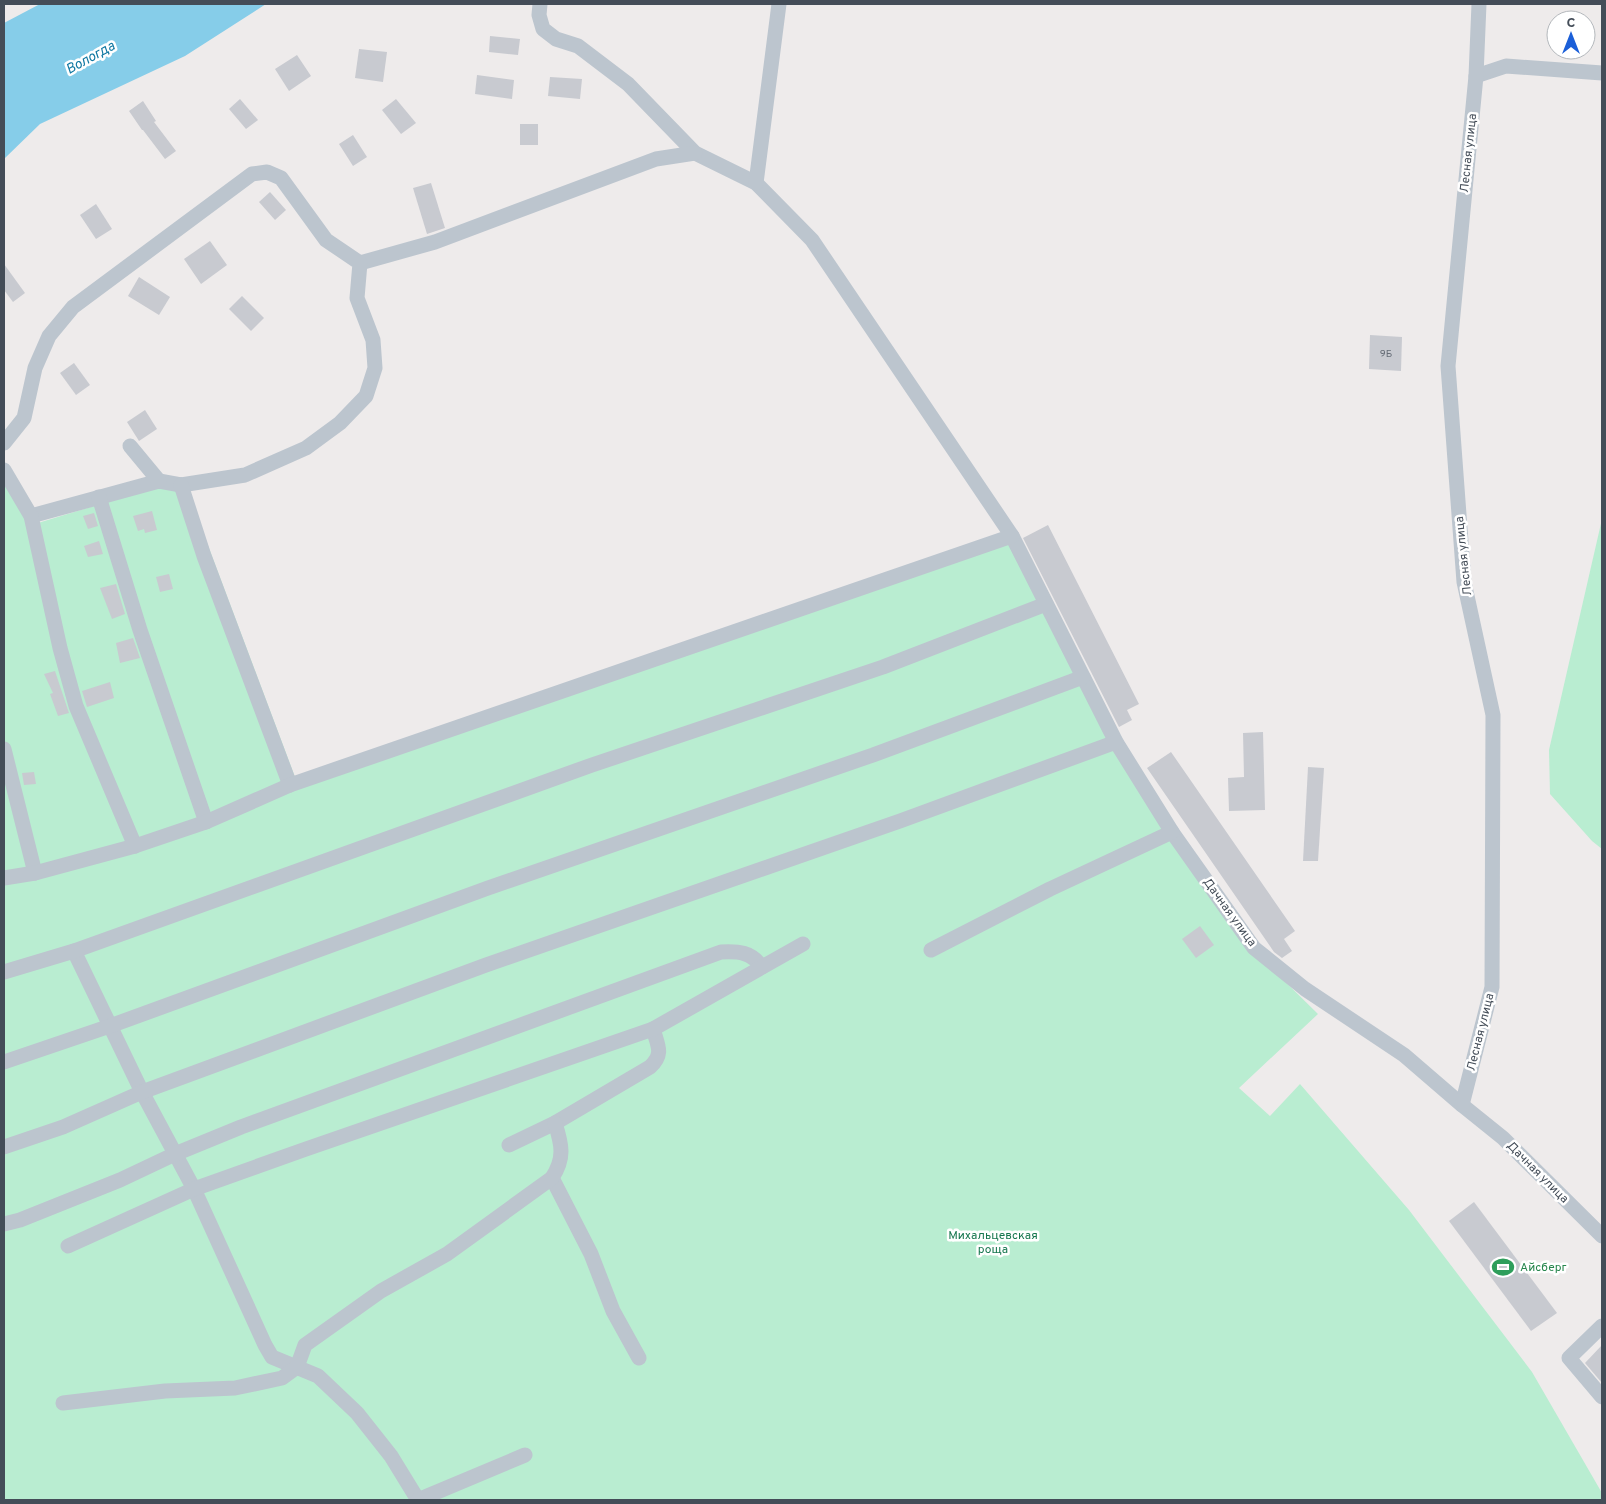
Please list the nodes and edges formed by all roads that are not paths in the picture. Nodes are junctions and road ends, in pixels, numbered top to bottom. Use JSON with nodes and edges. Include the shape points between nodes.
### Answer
{"nodes":[{"id":1,"x":540,"y":4,"type":"edge"},
{"id":2,"x":779,"y":4,"type":"edge"},
{"id":3,"x":1479,"y":4,"type":"edge"},
{"id":4,"x":1602,"y":72,"type":"edge"},
{"id":5,"x":1476,"y":76,"type":"junction"},
{"id":6,"x":695,"y":153,"type":"junction"},
{"id":7,"x":756,"y":183,"type":"junction"},
{"id":8,"x":360,"y":263,"type":"junction"},
{"id":9,"x":4,"y":443,"type":"edge"},
{"id":10,"x":130,"y":446,"type":"dead end"},
{"id":11,"x":4,"y":470,"type":"edge"},
{"id":12,"x":159,"y":481,"type":"junction"},
{"id":13,"x":181,"y":485,"type":"junction"},
{"id":14,"x":99,"y":497,"type":"junction"},
{"id":15,"x":31,"y":516,"type":"junction"},
{"id":16,"x":1012,"y":536,"type":"junction"},
{"id":17,"x":1046,"y":604,"type":"junction"},
{"id":18,"x":1083,"y":677,"type":"junction"},
{"id":19,"x":1116,"y":742,"type":"junction"},
{"id":20,"x":4,"y":749,"type":"edge"},
{"id":21,"x":290,"y":785,"type":"junction"},
{"id":22,"x":206,"y":822,"type":"junction"},
{"id":23,"x":1172,"y":832,"type":"junction"},
{"id":24,"x":135,"y":846,"type":"junction"},
{"id":25,"x":35,"y":873,"type":"junction"},
{"id":26,"x":4,"y":878,"type":"edge"},
{"id":27,"x":803,"y":944,"type":"dead end"},
{"id":28,"x":74,"y":950,"type":"junction"},
{"id":29,"x":931,"y":950,"type":"dead end"},
{"id":30,"x":762,"y":967,"type":"junction"},
{"id":31,"x":4,"y":972,"type":"edge"},
{"id":32,"x":110,"y":1026,"type":"junction"},
{"id":33,"x":653,"y":1029,"type":"junction"},
{"id":34,"x":4,"y":1062,"type":"edge"},
{"id":35,"x":142,"y":1092,"type":"junction"},
{"id":36,"x":1462,"y":1105,"type":"junction"},
{"id":37,"x":555,"y":1123,"type":"junction"},
{"id":38,"x":509,"y":1145,"type":"dead end"},
{"id":39,"x":4,"y":1147,"type":"edge"},
{"id":40,"x":175,"y":1154,"type":"junction"},
{"id":41,"x":552,"y":1178,"type":"junction"},
{"id":42,"x":194,"y":1189,"type":"junction"},
{"id":43,"x":4,"y":1224,"type":"edge"},
{"id":44,"x":1600,"y":1231,"type":"edge"},
{"id":45,"x":68,"y":1246,"type":"dead end"},
{"id":46,"x":1602,"y":1326,"type":"edge"},
{"id":47,"x":639,"y":1358,"type":"dead end"},
{"id":48,"x":297,"y":1367,"type":"junction"},
{"id":49,"x":1602,"y":1397,"type":"edge"},
{"id":50,"x":63,"y":1404,"type":"dead end"},
{"id":51,"x":525,"y":1455,"type":"dead end"},
{"id":52,"x":418,"y":1500,"type":"edge"}],
"edges":[{"from":1,"to":6,"type":"street","name":"Дачная улица","via":[[543,29],[556,39],[578,46],[628,84]]},
{"from":2,"to":7,"type":"street"},
{"from":3,"to":5,"type":"street","name":"Лесная улица"},
{"from":4,"to":5,"type":"street","via":[[1506,66]]},
{"from":5,"to":36,"type":"street","name":"Лесная улица","via":[[1448,366],[1464,582],[1493,715],[1492,987]]},
{"from":6,"to":7,"type":"street","name":"Дачная улица"},
{"from":6,"to":8,"type":"street","via":[[656,159],[435,242]]},
{"from":7,"to":16,"type":"street","name":"Дачная улица","via":[[812,240]]},
{"from":8,"to":9,"type":"street","via":[[326,240],[281,178],[267,172],[252,174],[73,308],[50,336],[35,368],[24,418]]},
{"from":8,"to":13,"type":"street","via":[[358,298],[373,340],[374,368],[366,396],[340,423],[306,448],[245,475]]},
{"from":10,"to":12,"type":"street"},
{"from":11,"to":15,"type":"street"},
{"from":12,"to":13,"type":"street"},
{"from":12,"to":14,"type":"street"},
{"from":13,"to":21,"type":"street","via":[[204,556]]},
{"from":14,"to":15,"type":"street"},
{"from":14,"to":22,"type":"street","via":[[140,630]]},
{"from":15,"to":24,"type":"street","via":[[76,706]]},
{"from":16,"to":17,"type":"street","name":"Дачная улица"},
{"from":16,"to":21,"type":"street"},
{"from":17,"to":18,"type":"street","name":"Дачная улица"},
{"from":17,"to":28,"type":"street","via":[[883,667],[592,765]]},
{"from":18,"to":19,"type":"street","name":"Дачная улица"},
{"from":18,"to":32,"type":"street","via":[[873,755],[488,888]]},
{"from":19,"to":23,"type":"street","name":"Дачная улица"},
{"from":19,"to":35,"type":"street","via":[[486,965]]},
{"from":20,"to":25,"type":"street"},
{"from":21,"to":22,"type":"street"},
{"from":22,"to":24,"type":"street"},
{"from":23,"to":29,"type":"street"},
{"from":23,"to":36,"type":"street","name":"Дачная улица","via":[[1254,948],[1305,989],[1404,1054]]},
{"from":24,"to":25,"type":"street"},
{"from":25,"to":26,"type":"street"},
{"from":27,"to":30,"type":"street"},
{"from":28,"to":31,"type":"street"},
{"from":28,"to":32,"type":"street"},
{"from":30,"to":33,"type":"street"},
{"from":30,"to":40,"type":"street","via":[[748,954],[721,952]]},
{"from":32,"to":34,"type":"street"},
{"from":32,"to":35,"type":"street"},
{"from":33,"to":37,"type":"street","via":[[659,1054],[654,1064]]},
{"from":33,"to":42,"type":"street"},
{"from":35,"to":39,"type":"street","via":[[63,1127]]},
{"from":35,"to":40,"type":"street"},
{"from":36,"to":44,"type":"street","name":"Дачная улица","via":[[1503,1138]]},
{"from":37,"to":38,"type":"street"},
{"from":37,"to":41,"type":"street","via":[[561,1158]]},
{"from":40,"to":42,"type":"street"},
{"from":40,"to":43,"type":"street","via":[[120,1180]]},
{"from":41,"to":47,"type":"street","via":[[591,1254],[613,1311]]},
{"from":41,"to":48,"type":"street","via":[[447,1254],[381,1291],[305,1345]]},
{"from":42,"to":45,"type":"street"},
{"from":42,"to":48,"type":"street","via":[[265,1345],[272,1357]]},
{"from":46,"to":49,"type":"street","via":[[1569,1358]]},
{"from":48,"to":50,"type":"street","via":[[282,1378],[235,1388],[165,1391]]},
{"from":48,"to":52,"type":"street","via":[[318,1376],[357,1414],[391,1456]]},
{"from":51,"to":52,"type":"street"}]}
